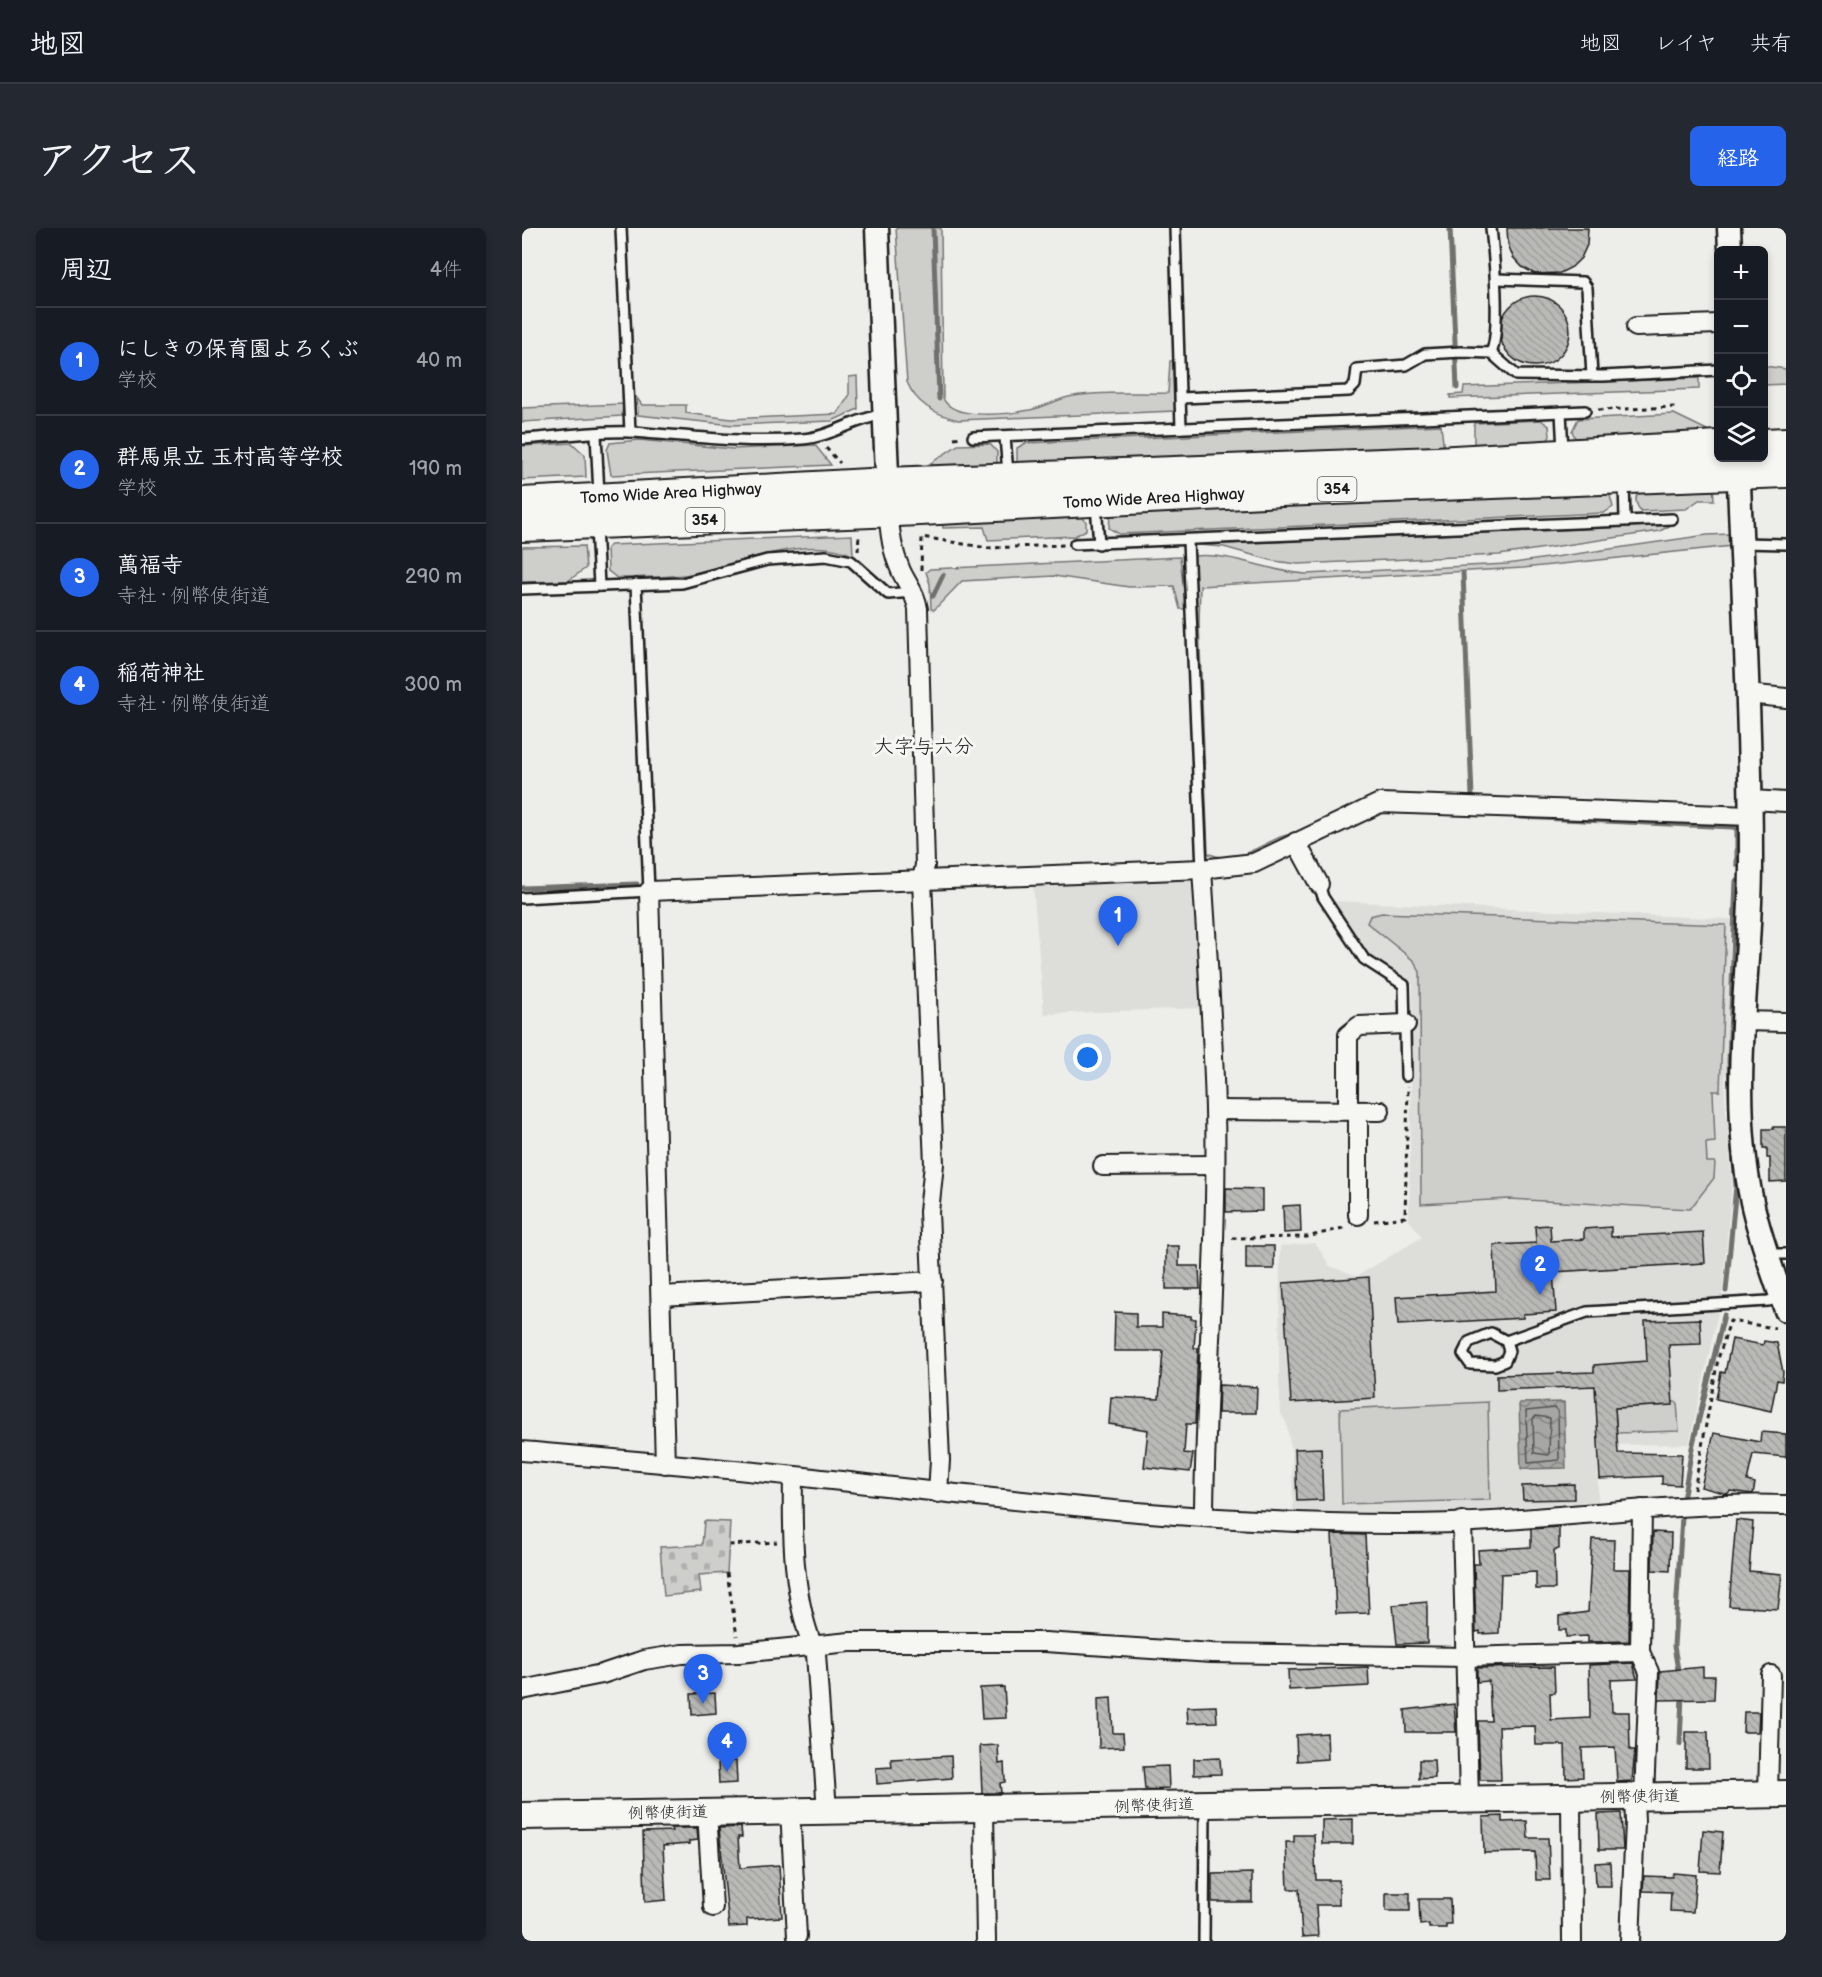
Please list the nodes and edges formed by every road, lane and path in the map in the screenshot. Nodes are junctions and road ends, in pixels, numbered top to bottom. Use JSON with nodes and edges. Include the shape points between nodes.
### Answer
{"nodes":[{"id":1,"x":621,"y":228,"type":"edge"},
{"id":2,"x":877,"y":228,"type":"edge"},
{"id":3,"x":1175,"y":228,"type":"edge"},
{"id":4,"x":1491,"y":228,"type":"edge"},
{"id":5,"x":1729,"y":228,"type":"edge"},
{"id":6,"x":1730,"y":246,"type":"edge"},
{"id":7,"x":1496,"y":279,"type":"junction"},
{"id":8,"x":1714,"y":324,"type":"edge"},
{"id":9,"x":1636,"y":327,"type":"dead end"},
{"id":10,"x":1491,"y":353,"type":"junction"},
{"id":11,"x":1714,"y":370,"type":"edge"},
{"id":12,"x":1592,"y":376,"type":"junction"},
{"id":13,"x":1180,"y":398,"type":"junction"},
{"id":14,"x":1677,"y":407,"type":"dead end"},
{"id":15,"x":1586,"y":411,"type":"joint"},
{"id":16,"x":1561,"y":412,"type":"junction"},
{"id":17,"x":885,"y":414,"type":"junction"},
{"id":18,"x":1181,"y":428,"type":"junction"},
{"id":19,"x":630,"y":432,"type":"junction"},
{"id":20,"x":596,"y":434,"type":"junction"},
{"id":21,"x":973,"y":437,"type":"dead end"},
{"id":22,"x":1005,"y":437,"type":"junction"},
{"id":23,"x":522,"y":439,"type":"edge"},
{"id":24,"x":1786,"y":443,"type":"edge"},
{"id":25,"x":1768,"y":444,"type":"edge"},
{"id":26,"x":823,"y":445,"type":"dead end"},
{"id":27,"x":1714,"y":446,"type":"edge"},
{"id":28,"x":1563,"y":454,"type":"junction"},
{"id":29,"x":1738,"y":466,"type":"edge"},
{"id":30,"x":845,"y":468,"type":"dead end"},
{"id":31,"x":1786,"y":472,"type":"edge"},
{"id":32,"x":1008,"y":478,"type":"junction"},
{"id":33,"x":1623,"y":479,"type":"junction"},
{"id":34,"x":888,"y":497,"type":"junction"},
{"id":35,"x":1096,"y":502,"type":"junction"},
{"id":36,"x":522,"y":503,"type":"edge"},
{"id":37,"x":598,"y":510,"type":"junction"},
{"id":38,"x":1672,"y":519,"type":"dead end"},
{"id":39,"x":1625,"y":520,"type":"junction"},
{"id":40,"x":522,"y":526,"type":"edge"},
{"id":41,"x":860,"y":529,"type":"dead end"},
{"id":42,"x":1188,"y":541,"type":"junction"},
{"id":43,"x":1741,"y":543,"type":"junction"},
{"id":44,"x":1075,"y":544,"type":"joint"},
{"id":45,"x":1099,"y":544,"type":"junction"},
{"id":46,"x":1786,"y":544,"type":"edge"},
{"id":47,"x":858,"y":557,"type":"dead end"},
{"id":48,"x":922,"y":575,"type":"dead end"},
{"id":49,"x":636,"y":584,"type":"junction"},
{"id":50,"x":598,"y":586,"type":"junction"},
{"id":51,"x":522,"y":589,"type":"edge"},
{"id":52,"x":913,"y":592,"type":"junction"},
{"id":53,"x":1747,"y":694,"type":"junction"},
{"id":54,"x":1786,"y":698,"type":"edge"},
{"id":55,"x":1786,"y":802,"type":"edge"},
{"id":56,"x":1751,"y":808,"type":"junction"},
{"id":57,"x":1296,"y":842,"type":"junction"},
{"id":58,"x":1202,"y":869,"type":"junction"},
{"id":59,"x":922,"y":880,"type":"junction"},
{"id":60,"x":1319,"y":884,"type":"joint"},
{"id":61,"x":648,"y":891,"type":"junction"},
{"id":62,"x":522,"y":898,"type":"edge"},
{"id":63,"x":1743,"y":1021,"type":"junction"},
{"id":64,"x":1786,"y":1022,"type":"edge"},
{"id":65,"x":1406,"y":1024,"type":"junction"},
{"id":66,"x":1406,"y":1076,"type":"dead end"},
{"id":67,"x":1215,"y":1110,"type":"junction"},
{"id":68,"x":1353,"y":1111,"type":"junction"},
{"id":69,"x":1380,"y":1111,"type":"dead end"},
{"id":70,"x":1214,"y":1165,"type":"junction"},
{"id":71,"x":1103,"y":1166,"type":"dead end"},
{"id":72,"x":1358,"y":1215,"type":"dead end"},
{"id":73,"x":1777,"y":1254,"type":"edge"},
{"id":74,"x":933,"y":1281,"type":"junction"},
{"id":75,"x":661,"y":1296,"type":"junction"},
{"id":76,"x":1781,"y":1312,"type":"edge"},
{"id":77,"x":1506,"y":1341,"type":"junction"},
{"id":78,"x":522,"y":1451,"type":"edge"},
{"id":79,"x":665,"y":1464,"type":"junction"},
{"id":80,"x":793,"y":1476,"type":"junction"},
{"id":81,"x":938,"y":1493,"type":"junction"},
{"id":82,"x":1786,"y":1505,"type":"edge"},
{"id":83,"x":1693,"y":1507,"type":"junction"},
{"id":84,"x":1642,"y":1509,"type":"junction"},
{"id":85,"x":1206,"y":1516,"type":"junction"},
{"id":86,"x":1462,"y":1521,"type":"junction"},
{"id":87,"x":794,"y":1540,"type":"junction"},
{"id":88,"x":729,"y":1545,"type":"dead end"},
{"id":89,"x":728,"y":1573,"type":"dead end"},
{"id":90,"x":812,"y":1645,"type":"junction"},
{"id":91,"x":1640,"y":1652,"type":"junction"},
{"id":92,"x":740,"y":1653,"type":"junction"},
{"id":93,"x":1466,"y":1657,"type":"junction"},
{"id":94,"x":1772,"y":1675,"type":"dead end"},
{"id":95,"x":522,"y":1690,"type":"edge"},
{"id":96,"x":1777,"y":1794,"type":"edge"},
{"id":97,"x":1639,"y":1797,"type":"junction"},
{"id":98,"x":1571,"y":1798,"type":"junction"},
{"id":99,"x":1469,"y":1799,"type":"junction"},
{"id":100,"x":1205,"y":1804,"type":"junction"},
{"id":101,"x":984,"y":1809,"type":"junction"},
{"id":102,"x":790,"y":1810,"type":"junction"},
{"id":103,"x":827,"y":1811,"type":"junction"},
{"id":104,"x":707,"y":1812,"type":"junction"},
{"id":105,"x":522,"y":1816,"type":"edge"},
{"id":106,"x":713,"y":1907,"type":"dead end"},
{"id":107,"x":797,"y":1936,"type":"dead end"},
{"id":108,"x":986,"y":1941,"type":"edge"},
{"id":109,"x":1204,"y":1941,"type":"edge"},
{"id":110,"x":1572,"y":1941,"type":"edge"},
{"id":111,"x":1630,"y":1941,"type":"edge"},
{"id":112,"x":1635,"y":1941,"type":"edge"}],
"edges":[{"from":1,"to":19,"type":"lane"},
{"from":2,"to":17,"type":"street"},
{"from":3,"to":13,"type":"lane"},
{"from":4,"to":7,"type":"lane"},
{"from":5,"to":6,"type":"street"},
{"from":7,"to":10,"type":"lane"},
{"from":7,"to":12,"type":"lane","via":[[1583,282],[1587,288]]},
{"from":8,"to":9,"type":"street"},
{"from":10,"to":12,"type":"lane","via":[[1516,375]]},
{"from":10,"to":13,"type":"lane","via":[[1425,354],[1406,365],[1357,369],[1355,385],[1348,392]]},
{"from":11,"to":12,"type":"lane"},
{"from":13,"to":18,"type":"lane"},
{"from":14,"to":15,"type":"path"},
{"from":15,"to":16,"type":"lane"},
{"from":16,"to":18,"type":"lane"},
{"from":16,"to":28,"type":"lane"},
{"from":17,"to":19,"type":"lane","via":[[866,416],[824,435],[801,439],[734,442]]},
{"from":17,"to":34,"type":"street"},
{"from":18,"to":22,"type":"lane"},
{"from":19,"to":20,"type":"lane"},
{"from":20,"to":23,"type":"lane"},
{"from":20,"to":37,"type":"lane"},
{"from":21,"to":22,"type":"lane"},
{"from":22,"to":32,"type":"lane"},
{"from":24,"to":25,"type":"highway"},
{"from":26,"to":30,"type":"path"},
{"from":27,"to":28,"type":"highway","name":"Tomo Wide Area Highway","number":"354"},
{"from":28,"to":32,"type":"highway","name":"Tomo Wide Area Highway","number":"354"},
{"from":29,"to":31,"type":"highway","name":"Tomo Wide Area Highway","number":"354"},
{"from":29,"to":33,"type":"highway","name":"Tomo Wide Area Highway","number":"354"},
{"from":29,"to":43,"type":"street"},
{"from":32,"to":34,"type":"highway","name":"Tomo Wide Area Highway","number":"354"},
{"from":33,"to":35,"type":"highway","name":"Tomo Wide Area Highway","number":"354"},
{"from":33,"to":39,"type":"lane"},
{"from":34,"to":35,"type":"highway","name":"Tomo Wide Area Highway","number":"354"},
{"from":34,"to":37,"type":"highway","name":"Tomo Wide Area Highway","number":"354"},
{"from":34,"to":52,"type":"street","via":[[892,546]]},
{"from":35,"to":45,"type":"lane"},
{"from":36,"to":37,"type":"highway","name":"Tomo Wide Area Highway","number":"354"},
{"from":37,"to":40,"type":"highway","name":"Tomo Wide Area Highway","number":"354"},
{"from":37,"to":50,"type":"lane"},
{"from":38,"to":39,"type":"lane"},
{"from":39,"to":42,"type":"lane"},
{"from":41,"to":47,"type":"path"},
{"from":42,"to":45,"type":"lane"},
{"from":42,"to":58,"type":"lane"},
{"from":43,"to":46,"type":"lane"},
{"from":43,"to":53,"type":"street"},
{"from":44,"to":45,"type":"lane"},
{"from":44,"to":48,"type":"path","via":[[988,548],[922,537]]},
{"from":49,"to":50,"type":"lane"},
{"from":49,"to":52,"type":"lane","via":[[700,580],[767,560],[826,556],[851,561],[888,594]]},
{"from":49,"to":61,"type":"lane"},
{"from":50,"to":51,"type":"lane"},
{"from":52,"to":59,"type":"street","via":[[918,609]]},
{"from":53,"to":54,"type":"street"},
{"from":53,"to":56,"type":"street"},
{"from":55,"to":56,"type":"street"},
{"from":56,"to":57,"type":"street","via":[[1380,803]]},
{"from":56,"to":63,"type":"street","via":[[1751,889]]},
{"from":57,"to":58,"type":"street","via":[[1254,863]]},
{"from":57,"to":60,"type":"street"},
{"from":58,"to":59,"type":"street"},
{"from":58,"to":67,"type":"street"},
{"from":59,"to":61,"type":"street"},
{"from":59,"to":74,"type":"street","via":[[934,1164],[929,1212]]},
{"from":60,"to":65,"type":"lane","via":[[1323,897],[1364,959],[1404,985]]},
{"from":61,"to":62,"type":"lane"},
{"from":61,"to":75,"type":"street"},
{"from":63,"to":64,"type":"street"},
{"from":63,"to":73,"type":"street","via":[[1742,1071],[1752,1201]]},
{"from":65,"to":66,"type":"lane"},
{"from":65,"to":68,"type":"street","via":[[1359,1026],[1348,1035]]},
{"from":67,"to":68,"type":"street"},
{"from":67,"to":70,"type":"street"},
{"from":68,"to":69,"type":"street"},
{"from":68,"to":72,"type":"street"},
{"from":70,"to":71,"type":"street"},
{"from":70,"to":85,"type":"street","via":[[1212,1308],[1204,1430]]},
{"from":73,"to":76,"type":"street"},
{"from":74,"to":75,"type":"street"},
{"from":74,"to":81,"type":"street"},
{"from":75,"to":79,"type":"street"},
{"from":76,"to":77,"type":"lane","via":[[1587,1312]]},
{"from":76,"to":83,"type":"path","via":[[1730,1322],[1704,1428]]},
{"from":77,"to":77,"type":"lane","via":[[1509,1351],[1501,1364],[1476,1366],[1463,1354],[1469,1342],[1482,1335],[1496,1334]]},
{"from":78,"to":79,"type":"street"},
{"from":79,"to":80,"type":"street"},
{"from":80,"to":81,"type":"street"},
{"from":80,"to":87,"type":"street"},
{"from":81,"to":85,"type":"street"},
{"from":82,"to":83,"type":"street"},
{"from":83,"to":84,"type":"street"},
{"from":84,"to":86,"type":"street"},
{"from":84,"to":91,"type":"street"},
{"from":85,"to":86,"type":"street","via":[[1406,1524]]},
{"from":86,"to":93,"type":"street"},
{"from":87,"to":88,"type":"path"},
{"from":87,"to":90,"type":"street","via":[[805,1630]]},
{"from":89,"to":92,"type":"path"},
{"from":90,"to":92,"type":"street"},
{"from":90,"to":93,"type":"street","via":[[1046,1642],[1212,1653]]},
{"from":90,"to":103,"type":"street","via":[[816,1654]]},
{"from":91,"to":93,"type":"street"},
{"from":91,"to":97,"type":"street","via":[[1648,1672]]},
{"from":92,"to":95,"type":"street","via":[[682,1654],[644,1660],[602,1674]]},
{"from":93,"to":99,"type":"street"},
{"from":94,"to":96,"type":"street"},
{"from":96,"to":97,"type":"main road","name":"例幣使街道"},
{"from":97,"to":98,"type":"main road","name":"例幣使街道"},
{"from":97,"to":111,"type":"street"},
{"from":98,"to":99,"type":"main road","name":"例幣使街道"},
{"from":98,"to":110,"type":"street"},
{"from":99,"to":100,"type":"main road","name":"例幣使街道"},
{"from":100,"to":101,"type":"main road","name":"例幣使街道"},
{"from":100,"to":109,"type":"lane"},
{"from":101,"to":103,"type":"main road","name":"例幣使街道"},
{"from":101,"to":108,"type":"street"},
{"from":102,"to":103,"type":"main road","name":"例幣使街道"},
{"from":102,"to":104,"type":"main road","name":"例幣使街道"},
{"from":102,"to":107,"type":"street"},
{"from":104,"to":105,"type":"main road","name":"例幣使街道"},
{"from":104,"to":106,"type":"street"},
{"from":111,"to":112,"type":"lane"}]}
